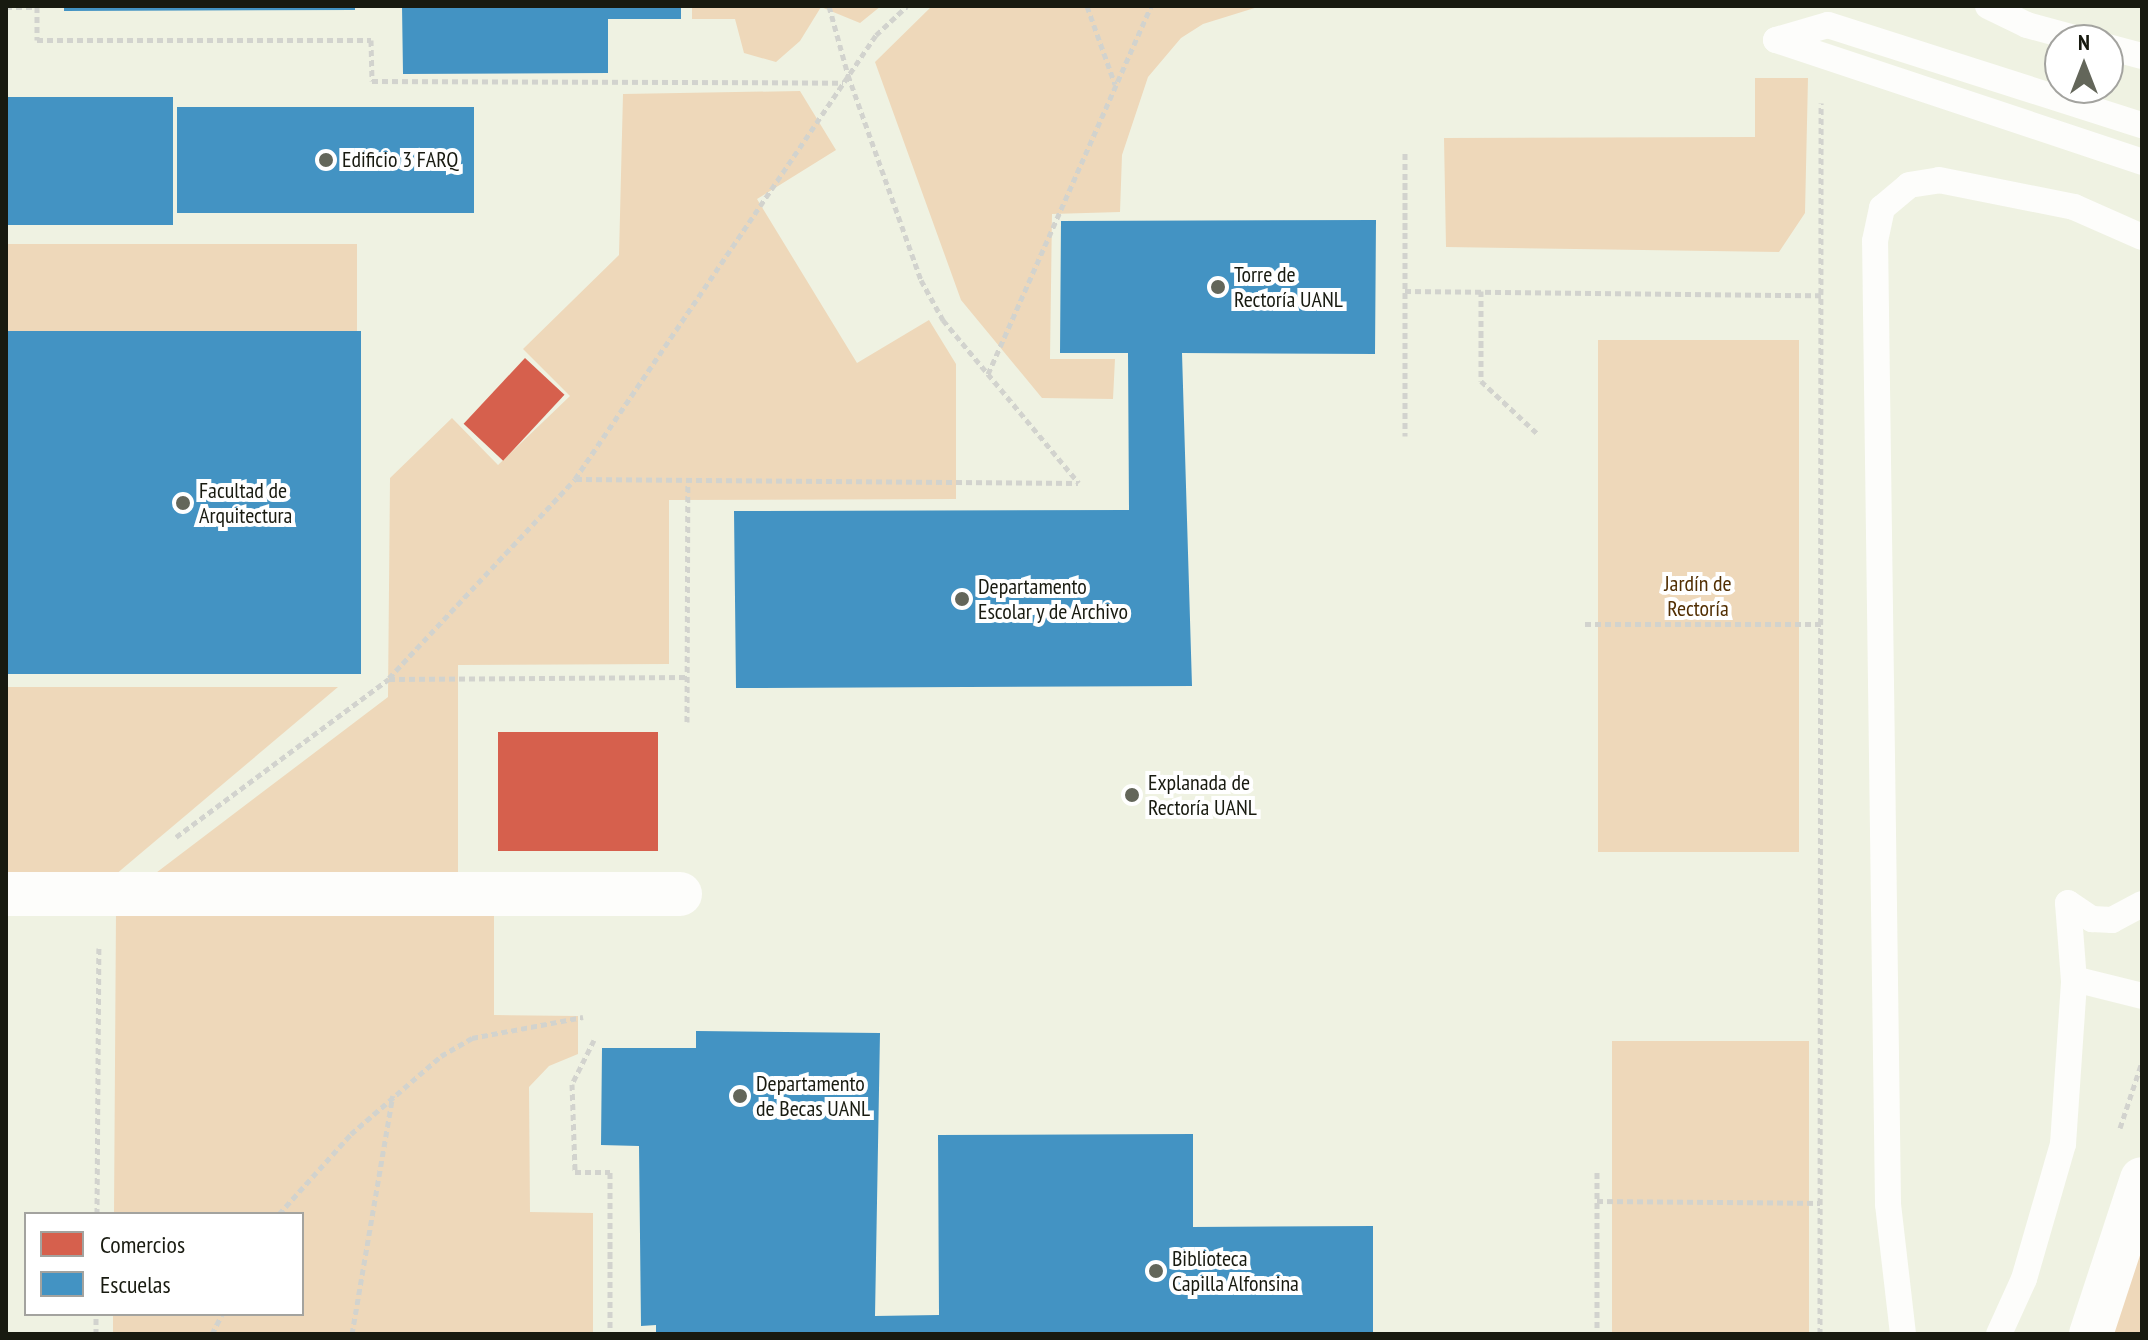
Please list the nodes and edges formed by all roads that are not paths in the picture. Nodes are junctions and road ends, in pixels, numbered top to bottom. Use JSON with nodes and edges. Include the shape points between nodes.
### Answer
{"nodes":[{"id":1,"x":1988,"y":6,"type":"edge"},
{"id":2,"x":2044,"y":30,"type":"edge"},
{"id":3,"x":2142,"y":125,"type":"edge"},
{"id":4,"x":2142,"y":162,"type":"edge"},
{"id":5,"x":2142,"y":237,"type":"edge"},
{"id":6,"x":6,"y":894,"type":"edge"},
{"id":7,"x":680,"y":894,"type":"dead end"},
{"id":8,"x":2142,"y":904,"type":"edge"},
{"id":9,"x":2074,"y":979,"type":"junction"},
{"id":10,"x":2142,"y":996,"type":"edge"},
{"id":11,"x":2142,"y":1179,"type":"edge"},
{"id":12,"x":1903,"y":1334,"type":"edge"},
{"id":13,"x":1999,"y":1334,"type":"edge"},
{"id":14,"x":2091,"y":1334,"type":"edge"}],
"edges":[{"from":1,"to":2,"type":"lane"},
{"from":3,"to":4,"type":"lane","via":[[1828,25],[1776,40]]},
{"from":5,"to":12,"type":"lane","via":[[2074,207],[1939,180],[1909,185],[1882,208],[1875,241],[1888,1204]]},
{"from":6,"to":7,"type":"street"},
{"from":8,"to":9,"type":"lane","via":[[2112,920],[2092,919],[2068,903]]},
{"from":9,"to":10,"type":"lane"},
{"from":9,"to":13,"type":"lane","via":[[2063,1144],[2024,1279]]},
{"from":11,"to":14,"type":"street"}]}
